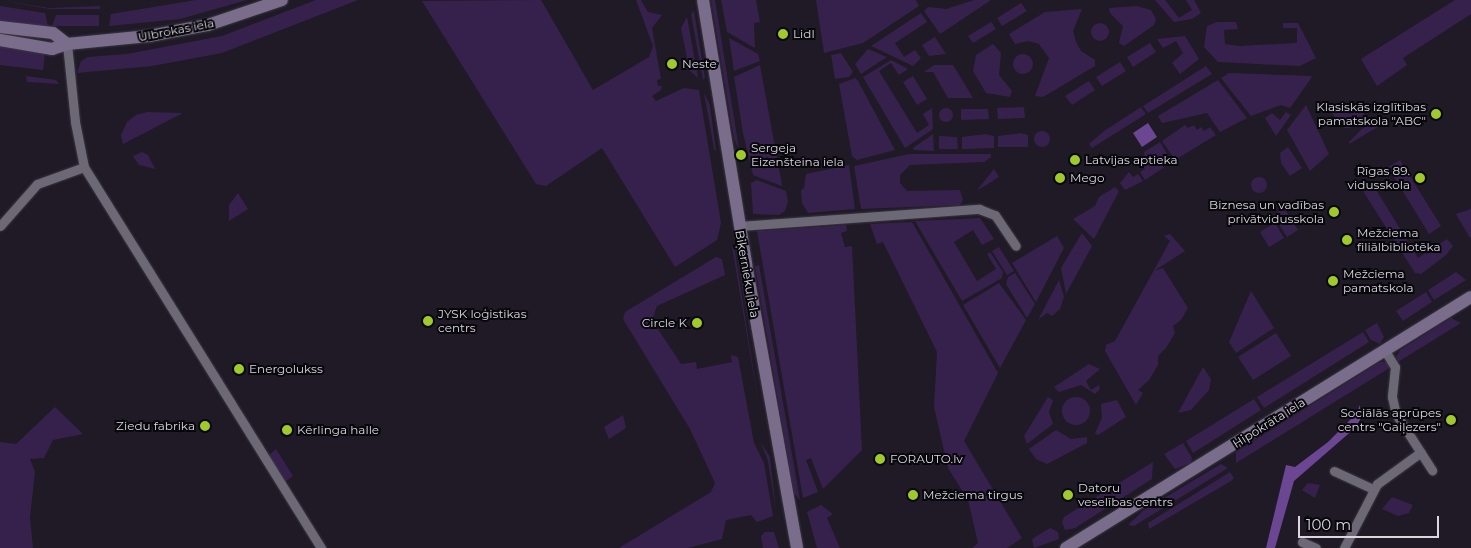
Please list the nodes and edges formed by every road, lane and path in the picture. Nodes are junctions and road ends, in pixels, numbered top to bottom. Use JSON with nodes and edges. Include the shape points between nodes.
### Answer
{"nodes":[{"id":1,"x":282,"y":0,"type":"edge"},
{"id":2,"x":703,"y":0,"type":"edge"},
{"id":3,"x":0,"y":27,"type":"edge"},
{"id":4,"x":0,"y":40,"type":"edge"},
{"id":5,"x":67,"y":44,"type":"junction"},
{"id":6,"x":84,"y":167,"type":"junction"},
{"id":7,"x":0,"y":226,"type":"edge"},
{"id":8,"x":739,"y":226,"type":"junction"},
{"id":9,"x":1016,"y":246,"type":"dead end"},
{"id":10,"x":1471,"y":297,"type":"edge"},
{"id":11,"x":1385,"y":351,"type":"junction"},
{"id":12,"x":1421,"y":452,"type":"junction"},
{"id":13,"x":1432,"y":470,"type":"dead end"},
{"id":14,"x":1334,"y":471,"type":"dead end"},
{"id":15,"x":1373,"y":489,"type":"junction"},
{"id":16,"x":1302,"y":542,"type":"dead end"},
{"id":17,"x":321,"y":548,"type":"edge"},
{"id":18,"x":797,"y":548,"type":"edge"},
{"id":19,"x":1066,"y":548,"type":"edge"},
{"id":20,"x":1316,"y":548,"type":"edge"},
{"id":21,"x":1344,"y":548,"type":"edge"}],
"edges":[{"from":1,"to":5,"type":"main road","name":"Ulbrokas iela","via":[[179,31]]},
{"from":2,"to":8,"type":"main road","name":"Biķernieku iela"},
{"from":3,"to":5,"type":"main road","via":[[54,33]]},
{"from":4,"to":5,"type":"main road","name":"Ulbrokas iela","via":[[52,49]]},
{"from":5,"to":6,"type":"street","via":[[75,122]]},
{"from":6,"to":7,"type":"street","via":[[37,184]]},
{"from":6,"to":17,"type":"street"},
{"from":8,"to":9,"type":"street","via":[[979,209],[995,215]]},
{"from":8,"to":18,"type":"main road","name":"Biķernieku iela"},
{"from":10,"to":11,"type":"main road","name":"Hipokrāta iela"},
{"from":11,"to":12,"type":"street","via":[[1395,367],[1392,397],[1396,414]]},
{"from":11,"to":19,"type":"main road","name":"Hipokrāta iela"},
{"from":12,"to":13,"type":"street"},
{"from":12,"to":15,"type":"street","via":[[1387,475]]},
{"from":14,"to":15,"type":"street"},
{"from":15,"to":21,"type":"street"},
{"from":16,"to":20,"type":"street"}]}
